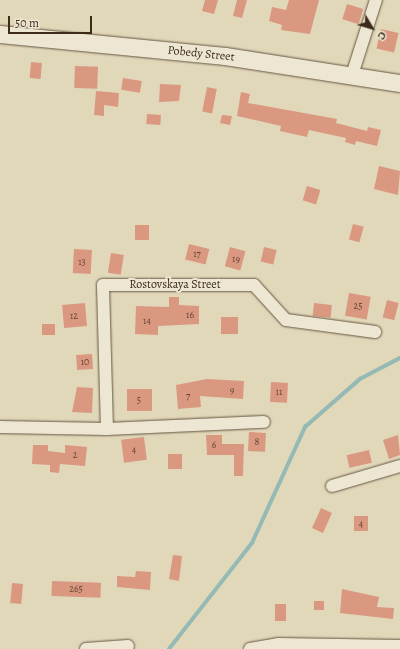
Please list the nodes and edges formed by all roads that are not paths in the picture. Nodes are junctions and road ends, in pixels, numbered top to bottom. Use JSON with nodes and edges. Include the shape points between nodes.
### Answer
{"nodes":[{"id":1,"x":376,"y":0,"type":"edge"},
{"id":2,"x":0,"y":34,"type":"edge"},
{"id":3,"x":352,"y":75,"type":"junction"},
{"id":4,"x":400,"y":83,"type":"edge"},
{"id":5,"x":375,"y":332,"type":"dead end"},
{"id":6,"x":264,"y":422,"type":"dead end"},
{"id":7,"x":0,"y":427,"type":"edge"},
{"id":8,"x":107,"y":429,"type":"junction"},
{"id":9,"x":400,"y":466,"type":"edge"},
{"id":10,"x":332,"y":486,"type":"dead end"},
{"id":11,"x":128,"y":646,"type":"dead end"},
{"id":12,"x":400,"y":646,"type":"edge"},
{"id":13,"x":86,"y":649,"type":"edge"},
{"id":14,"x":250,"y":649,"type":"edge"}],
"edges":[{"from":1,"to":3,"type":"street"},
{"from":2,"to":3,"type":"street","name":"Pobedy Street","via":[[225,56]]},
{"from":3,"to":4,"type":"street","name":"Pobedy Street"},
{"from":5,"to":8,"type":"street","name":"Rostovskaya Street","via":[[286,320],[254,285],[104,285]]},
{"from":6,"to":8,"type":"street"},
{"from":7,"to":8,"type":"street"},
{"from":9,"to":10,"type":"street"},
{"from":11,"to":13,"type":"street"},
{"from":12,"to":14,"type":"street","via":[[278,644]]}]}
